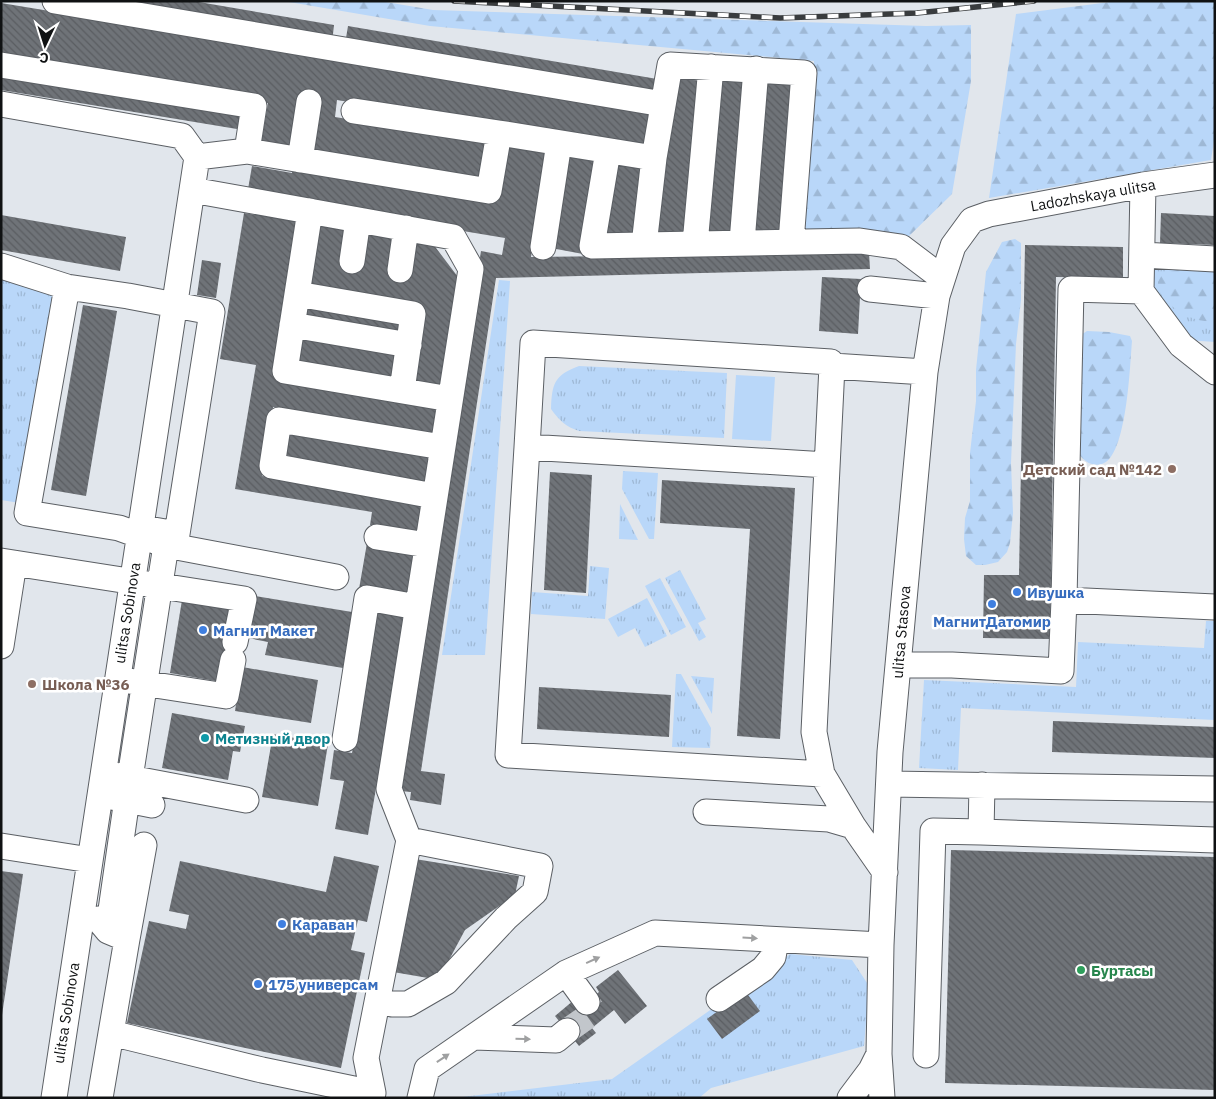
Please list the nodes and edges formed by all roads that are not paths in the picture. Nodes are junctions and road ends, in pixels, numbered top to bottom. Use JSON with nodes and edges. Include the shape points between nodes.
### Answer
{"nodes":[{"id":1,"x":55,"y":1,"type":"edge"},
{"id":2,"x":1,"y":65,"type":"edge"},
{"id":3,"x":712,"y":67,"type":"junction"},
{"id":4,"x":756,"y":69,"type":"junction"},
{"id":5,"x":309,"y":102,"type":"dead end"},
{"id":6,"x":1,"y":104,"type":"edge"},
{"id":7,"x":663,"y":104,"type":"junction"},
{"id":8,"x":354,"y":110,"type":"dead end"},
{"id":9,"x":499,"y":133,"type":"junction"},
{"id":10,"x":559,"y":143,"type":"junction"},
{"id":11,"x":247,"y":151,"type":"junction"},
{"id":12,"x":608,"y":151,"type":"junction"},
{"id":13,"x":197,"y":157,"type":"junction"},
{"id":14,"x":654,"y":158,"type":"junction"},
{"id":15,"x":300,"y":160,"type":"junction"},
{"id":16,"x":1215,"y":175,"type":"edge"},
{"id":17,"x":1144,"y":185,"type":"junction"},
{"id":18,"x":192,"y":190,"type":"junction"},
{"id":19,"x":310,"y":211,"type":"junction"},
{"id":20,"x":358,"y":220,"type":"junction"},
{"id":21,"x":972,"y":220,"type":"joint"},
{"id":22,"x":406,"y":228,"type":"junction"},
{"id":23,"x":742,"y":242,"type":"junction"},
{"id":24,"x":791,"y":242,"type":"junction"},
{"id":25,"x":695,"y":244,"type":"junction"},
{"id":26,"x":644,"y":245,"type":"junction"},
{"id":27,"x":542,"y":247,"type":"dead end"},
{"id":28,"x":1142,"y":255,"type":"junction"},
{"id":29,"x":1215,"y":259,"type":"edge"},
{"id":30,"x":352,"y":261,"type":"dead end"},
{"id":31,"x":1,"y":266,"type":"edge"},
{"id":32,"x":400,"y":270,"type":"dead end"},
{"id":33,"x":67,"y":286,"type":"junction"},
{"id":34,"x":940,"y":287,"type":"junction"},
{"id":35,"x":870,"y":289,"type":"dead end"},
{"id":36,"x":1141,"y":291,"type":"junction"},
{"id":37,"x":297,"y":294,"type":"junction"},
{"id":38,"x":174,"y":305,"type":"junction"},
{"id":39,"x":292,"y":325,"type":"junction"},
{"id":40,"x":409,"y":345,"type":"junction"},
{"id":41,"x":832,"y":366,"type":"junction"},
{"id":42,"x":925,"y":372,"type":"junction"},
{"id":43,"x":1215,"y":372,"type":"edge"},
{"id":44,"x":402,"y":390,"type":"junction"},
{"id":45,"x":450,"y":399,"type":"junction"},
{"id":46,"x":442,"y":447,"type":"junction"},
{"id":47,"x":526,"y":447,"type":"junction"},
{"id":48,"x":828,"y":465,"type":"junction"},
{"id":49,"x":434,"y":496,"type":"junction"},
{"id":50,"x":140,"y":531,"type":"junction"},
{"id":51,"x":377,"y":537,"type":"dead end"},
{"id":52,"x":166,"y":545,"type":"junction"},
{"id":53,"x":427,"y":545,"type":"junction"},
{"id":54,"x":8,"y":562,"type":"edge"},
{"id":55,"x":336,"y":577,"type":"dead end"},
{"id":56,"x":132,"y":581,"type":"junction"},
{"id":57,"x":160,"y":586,"type":"junction"},
{"id":58,"x":1064,"y":600,"type":"junction"},
{"id":59,"x":1215,"y":605,"type":"edge"},
{"id":60,"x":418,"y":606,"type":"junction"},
{"id":61,"x":1,"y":646,"type":"edge"},
{"id":62,"x":898,"y":665,"type":"junction"},
{"id":63,"x":117,"y":679,"type":"junction"},
{"id":64,"x":144,"y":683,"type":"junction"},
{"id":65,"x":345,"y":739,"type":"dead end"},
{"id":66,"x":822,"y":774,"type":"junction"},
{"id":67,"x":889,"y":784,"type":"junction"},
{"id":68,"x":101,"y":785,"type":"junction"},
{"id":69,"x":982,"y":785,"type":"junction"},
{"id":70,"x":128,"y":788,"type":"junction"},
{"id":71,"x":1215,"y":789,"type":"edge"},
{"id":72,"x":246,"y":800,"type":"dead end"},
{"id":73,"x":152,"y":805,"type":"dead end"},
{"id":74,"x":706,"y":812,"type":"dead end"},
{"id":75,"x":853,"y":826,"type":"junction"},
{"id":76,"x":981,"y":832,"type":"junction"},
{"id":77,"x":409,"y":840,"type":"junction"},
{"id":78,"x":1215,"y":840,"type":"edge"},
{"id":79,"x":144,"y":844,"type":"dead end"},
{"id":80,"x":1,"y":846,"type":"edge"},
{"id":81,"x":90,"y":860,"type":"junction"},
{"id":82,"x":885,"y":872,"type":"junction"},
{"id":83,"x":83,"y":902,"type":"junction"},
{"id":84,"x":118,"y":935,"type":"junction"},
{"id":85,"x":776,"y":940,"type":"junction"},
{"id":86,"x":881,"y":945,"type":"junction"},
{"id":87,"x":566,"y":972,"type":"junction"},
{"id":88,"x":719,"y":999,"type":"dead end"},
{"id":89,"x":378,"y":1000,"type":"junction"},
{"id":90,"x":587,"y":1002,"type":"dead end"},
{"id":91,"x":567,"y":1032,"type":"tunnel mouth"},
{"id":92,"x":111,"y":1033,"type":"junction"},
{"id":93,"x":474,"y":1037,"type":"junction"},
{"id":94,"x":879,"y":1054,"type":"junction"},
{"id":95,"x":926,"y":1055,"type":"dead end"},
{"id":96,"x":371,"y":1095,"type":"edge"},
{"id":97,"x":54,"y":1098,"type":"edge"},
{"id":98,"x":100,"y":1098,"type":"edge"},
{"id":99,"x":420,"y":1098,"type":"edge"},
{"id":100,"x":850,"y":1098,"type":"edge"},
{"id":101,"x":882,"y":1098,"type":"edge"}],
"edges":[{"from":1,"to":7,"type":"street"},
{"from":2,"to":11,"type":"street","via":[[254,106]]},
{"from":3,"to":4,"type":"street"},
{"from":3,"to":7,"type":"street","via":[[670,65]]},
{"from":3,"to":25,"type":"street"},
{"from":4,"to":23,"type":"street"},
{"from":4,"to":24,"type":"street","via":[[804,73]]},
{"from":5,"to":15,"type":"street"},
{"from":6,"to":13,"type":"street","via":[[182,136]]},
{"from":7,"to":14,"type":"street"},
{"from":8,"to":9,"type":"street"},
{"from":9,"to":10,"type":"street"},
{"from":9,"to":15,"type":"street","via":[[489,191]]},
{"from":10,"to":12,"type":"street"},
{"from":10,"to":27,"type":"street"},
{"from":11,"to":13,"type":"street"},
{"from":11,"to":15,"type":"street"},
{"from":12,"to":14,"type":"street"},
{"from":12,"to":26,"type":"street","via":[[592,246]]},
{"from":13,"to":18,"type":"street","name":"ulitsa Sobinova"},
{"from":14,"to":26,"type":"street"},
{"from":16,"to":17,"type":"street","name":"Ladozhskaya ulitsa"},
{"from":17,"to":21,"type":"street","name":"Ladozhskaya ulitsa"},
{"from":17,"to":28,"type":"street"},
{"from":18,"to":19,"type":"street"},
{"from":18,"to":38,"type":"street","name":"ulitsa Sobinova"},
{"from":19,"to":20,"type":"street"},
{"from":19,"to":37,"type":"street"},
{"from":20,"to":22,"type":"street"},
{"from":20,"to":30,"type":"street"},
{"from":21,"to":34,"type":"street","name":"ulitsa Stasova","via":[[953,246]]},
{"from":22,"to":32,"type":"street"},
{"from":22,"to":45,"type":"street","via":[[453,237],[470,269]]},
{"from":23,"to":24,"type":"street"},
{"from":23,"to":25,"type":"street"},
{"from":24,"to":34,"type":"street","via":[[860,241],[901,248]]},
{"from":25,"to":26,"type":"street"},
{"from":28,"to":29,"type":"street"},
{"from":28,"to":36,"type":"street"},
{"from":31,"to":33,"type":"street"},
{"from":33,"to":38,"type":"street"},
{"from":33,"to":50,"type":"street","via":[[27,514]]},
{"from":34,"to":35,"type":"street"},
{"from":34,"to":42,"type":"street","name":"ulitsa Stasova"},
{"from":36,"to":43,"type":"street","via":[[1181,345]]},
{"from":36,"to":58,"type":"street","via":[[1071,289]]},
{"from":37,"to":39,"type":"street"},
{"from":37,"to":40,"type":"street","via":[[413,314]]},
{"from":38,"to":50,"type":"street","name":"ulitsa Sobinova"},
{"from":38,"to":50,"type":"street","via":[[212,312],[177,534]]},
{"from":39,"to":40,"type":"street"},
{"from":39,"to":44,"type":"street","via":[[285,371]]},
{"from":40,"to":44,"type":"street"},
{"from":41,"to":42,"type":"street"},
{"from":41,"to":47,"type":"street","via":[[829,360],[533,343]]},
{"from":41,"to":48,"type":"street"},
{"from":42,"to":62,"type":"street","name":"ulitsa Stasova"},
{"from":44,"to":45,"type":"street"},
{"from":45,"to":46,"type":"street"},
{"from":46,"to":49,"type":"street"},
{"from":46,"to":49,"type":"street","via":[[279,420],[272,466]]},
{"from":47,"to":48,"type":"street"},
{"from":47,"to":66,"type":"street","via":[[508,756]]},
{"from":48,"to":66,"type":"street","via":[[814,732]]},
{"from":49,"to":53,"type":"street"},
{"from":50,"to":52,"type":"street"},
{"from":50,"to":56,"type":"street","name":"ulitsa Sobinova"},
{"from":51,"to":53,"type":"street"},
{"from":52,"to":55,"type":"street"},
{"from":52,"to":57,"type":"street"},
{"from":53,"to":60,"type":"street"},
{"from":54,"to":56,"type":"street"},
{"from":54,"to":61,"type":"street"},
{"from":56,"to":57,"type":"street"},
{"from":56,"to":63,"type":"street","name":"ulitsa Sobinova"},
{"from":57,"to":64,"type":"street"},
{"from":57,"to":64,"type":"street","via":[[244,599],[226,696]]},
{"from":58,"to":59,"type":"street"},
{"from":58,"to":62,"type":"street","via":[[1061,671]]},
{"from":60,"to":65,"type":"street","via":[[367,598]]},
{"from":60,"to":77,"type":"street","via":[[389,789]]},
{"from":62,"to":67,"type":"street","name":"ulitsa Stasova"},
{"from":63,"to":64,"type":"street"},
{"from":63,"to":68,"type":"street","name":"ulitsa Sobinova"},
{"from":64,"to":70,"type":"street"},
{"from":66,"to":75,"type":"street"},
{"from":67,"to":69,"type":"street"},
{"from":67,"to":82,"type":"street","name":"ulitsa Stasova"},
{"from":68,"to":70,"type":"street"},
{"from":68,"to":81,"type":"street","name":"ulitsa Sobinova"},
{"from":69,"to":71,"type":"street"},
{"from":69,"to":76,"type":"street"},
{"from":70,"to":72,"type":"street"},
{"from":70,"to":73,"type":"street"},
{"from":70,"to":84,"type":"street"},
{"from":74,"to":75,"type":"street","via":[[829,820]]},
{"from":75,"to":82,"type":"street"},
{"from":76,"to":78,"type":"street"},
{"from":76,"to":95,"type":"street","via":[[933,831]]},
{"from":77,"to":89,"type":"street"},
{"from":77,"to":89,"type":"street","via":[[540,866],[537,884],[535,892],[446,982],[408,1004]]},
{"from":79,"to":84,"type":"street"},
{"from":80,"to":81,"type":"street"},
{"from":81,"to":83,"type":"street","name":"ulitsa Sobinova"},
{"from":82,"to":86,"type":"street","name":"ulitsa Stasova"},
{"from":83,"to":84,"type":"street"},
{"from":83,"to":97,"type":"street","name":"ulitsa Sobinova"},
{"from":84,"to":92,"type":"street"},
{"from":85,"to":86,"type":"street"},
{"from":87,"to":85,"type":"street","one_way":true,"via":[[655,933]]},
{"from":85,"to":88,"type":"street","via":[[773,957],[763,969]]},
{"from":86,"to":94,"type":"street","name":"ulitsa Stasova"},
{"from":87,"to":90,"type":"street"},
{"from":87,"to":93,"type":"street"},
{"from":89,"to":96,"type":"street","via":[[366,1058]]},
{"from":93,"to":91,"type":"street","one_way":true,"via":[[556,1040]]},
{"from":92,"to":96,"type":"street"},
{"from":92,"to":98,"type":"street"},
{"from":99,"to":93,"type":"street","one_way":true,"via":[[427,1069]]},
{"from":94,"to":100,"type":"street","name":"ulitsa Stasova"},
{"from":94,"to":101,"type":"street","name":"ulitsa Stasova"}]}
